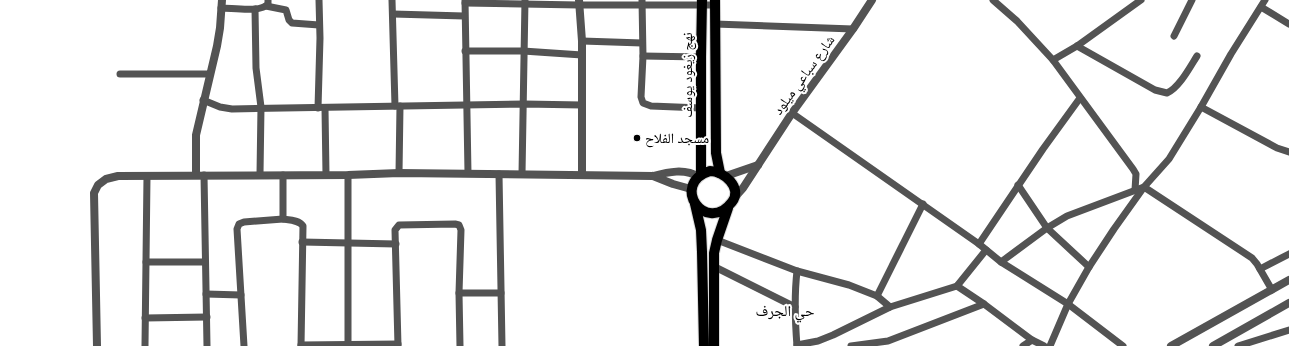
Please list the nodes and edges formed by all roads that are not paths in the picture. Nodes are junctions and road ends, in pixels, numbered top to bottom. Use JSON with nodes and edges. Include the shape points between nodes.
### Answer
{"nodes":[{"id":1,"x":319,"y":0,"type":"edge"},
{"id":2,"x":392,"y":0,"type":"edge"},
{"id":3,"x":872,"y":0,"type":"edge"},
{"id":4,"x":993,"y":0,"type":"edge"},
{"id":5,"x":1141,"y":0,"type":"edge"},
{"id":6,"x":1192,"y":0,"type":"edge"},
{"id":7,"x":1265,"y":0,"type":"edge"},
{"id":8,"x":465,"y":1,"type":"edge"},
{"id":9,"x":525,"y":2,"type":"edge"},
{"id":10,"x":579,"y":2,"type":"edge"},
{"id":11,"x":642,"y":2,"type":"edge"},
{"id":12,"x":715,"y":2,"type":"edge"},
{"id":13,"x":267,"y":3,"type":"edge"},
{"id":14,"x":702,"y":3,"type":"edge"},
{"id":15,"x":222,"y":4,"type":"edge"},
{"id":16,"x":1261,"y":7,"type":"junction"},
{"id":17,"x":255,"y":9,"type":"junction"},
{"id":18,"x":393,"y":14,"type":"junction"},
{"id":19,"x":464,"y":16,"type":"junction"},
{"id":20,"x":1289,"y":23,"type":"edge"},
{"id":21,"x":715,"y":24,"type":"junction"},
{"id":22,"x":319,"y":25,"type":"junction"},
{"id":23,"x":853,"y":29,"type":"junction"},
{"id":24,"x":1174,"y":36,"type":"dead end"},
{"id":25,"x":582,"y":41,"type":"junction"},
{"id":26,"x":642,"y":43,"type":"junction"},
{"id":27,"x":1077,"y":46,"type":"junction"},
{"id":28,"x":465,"y":51,"type":"junction"},
{"id":29,"x":523,"y":52,"type":"junction"},
{"id":30,"x":582,"y":55,"type":"junction"},
{"id":31,"x":643,"y":56,"type":"junction"},
{"id":32,"x":1197,"y":56,"type":"dead end"},
{"id":33,"x":701,"y":57,"type":"junction"},
{"id":34,"x":1053,"y":60,"type":"junction"},
{"id":35,"x":120,"y":74,"type":"dead end"},
{"id":36,"x":210,"y":74,"type":"junction"},
{"id":37,"x":1080,"y":98,"type":"junction"},
{"id":38,"x":203,"y":100,"type":"junction"},
{"id":39,"x":524,"y":104,"type":"junction"},
{"id":40,"x":466,"y":105,"type":"junction"},
{"id":41,"x":582,"y":105,"type":"junction"},
{"id":42,"x":398,"y":106,"type":"junction"},
{"id":43,"x":1201,"y":107,"type":"junction"},
{"id":44,"x":261,"y":108,"type":"junction"},
{"id":45,"x":321,"y":108,"type":"junction"},
{"id":46,"x":701,"y":108,"type":"junction"},
{"id":47,"x":792,"y":113,"type":"junction"},
{"id":48,"x":1289,"y":152,"type":"edge"},
{"id":49,"x":758,"y":165,"type":"junction"},
{"id":50,"x":398,"y":173,"type":"junction"},
{"id":51,"x":468,"y":173,"type":"junction"},
{"id":52,"x":260,"y":174,"type":"junction"},
{"id":53,"x":499,"y":174,"type":"junction"},
{"id":54,"x":522,"y":174,"type":"junction"},
{"id":55,"x":723,"y":174,"type":"junction"},
{"id":56,"x":200,"y":175,"type":"junction"},
{"id":57,"x":283,"y":175,"type":"junction"},
{"id":58,"x":326,"y":175,"type":"junction"},
{"id":59,"x":348,"y":175,"type":"junction"},
{"id":60,"x":700,"y":175,"type":"junction"},
{"id":61,"x":147,"y":176,"type":"junction"},
{"id":62,"x":582,"y":176,"type":"junction"},
{"id":63,"x":653,"y":176,"type":"junction"},
{"id":64,"x":1018,"y":185,"type":"junction"},
{"id":65,"x":1144,"y":187,"type":"junction"},
{"id":66,"x":691,"y":189,"type":"junction"},
{"id":67,"x":1135,"y":190,"type":"junction"},
{"id":68,"x":735,"y":197,"type":"junction"},
{"id":69,"x":694,"y":204,"type":"junction"},
{"id":70,"x":923,"y":204,"type":"junction"},
{"id":71,"x":728,"y":208,"type":"junction"},
{"id":72,"x":283,"y":219,"type":"junction"},
{"id":73,"x":1047,"y":228,"type":"junction"},
{"id":74,"x":717,"y":240,"type":"junction"},
{"id":75,"x":302,"y":242,"type":"junction"},
{"id":76,"x":348,"y":244,"type":"junction"},
{"id":77,"x":396,"y":244,"type":"junction"},
{"id":78,"x":979,"y":244,"type":"junction"},
{"id":79,"x":986,"y":250,"type":"junction"},
{"id":80,"x":1289,"y":254,"type":"edge"},
{"id":81,"x":146,"y":262,"type":"junction"},
{"id":82,"x":205,"y":262,"type":"junction"},
{"id":83,"x":1001,"y":262,"type":"junction"},
{"id":84,"x":713,"y":266,"type":"junction"},
{"id":85,"x":1089,"y":267,"type":"junction"},
{"id":86,"x":1260,"y":269,"type":"junction"},
{"id":87,"x":797,"y":271,"type":"junction"},
{"id":88,"x":1289,"y":280,"type":"edge"},
{"id":89,"x":957,"y":286,"type":"junction"},
{"id":90,"x":1272,"y":290,"type":"junction"},
{"id":91,"x":459,"y":293,"type":"junction"},
{"id":92,"x":501,"y":293,"type":"junction"},
{"id":93,"x":206,"y":294,"type":"junction"},
{"id":94,"x":241,"y":294,"type":"junction"},
{"id":95,"x":877,"y":296,"type":"junction"},
{"id":96,"x":1289,"y":303,"type":"edge"},
{"id":97,"x":984,"y":304,"type":"junction"},
{"id":98,"x":1068,"y":304,"type":"junction"},
{"id":99,"x":794,"y":307,"type":"junction"},
{"id":100,"x":890,"y":307,"type":"junction"},
{"id":101,"x":206,"y":317,"type":"junction"},
{"id":102,"x":145,"y":318,"type":"junction"},
{"id":103,"x":1289,"y":330,"type":"edge"},
{"id":104,"x":1234,"y":334,"type":"junction"},
{"id":105,"x":1032,"y":340,"type":"junction"},
{"id":106,"x":888,"y":344,"type":"edge"},
{"id":107,"x":301,"y":345,"type":"edge"},
{"id":108,"x":348,"y":345,"type":"edge"},
{"id":109,"x":398,"y":345,"type":"edge"},
{"id":110,"x":97,"y":346,"type":"edge"},
{"id":111,"x":145,"y":346,"type":"edge"},
{"id":112,"x":207,"y":346,"type":"edge"},
{"id":113,"x":244,"y":346,"type":"edge"},
{"id":114,"x":460,"y":346,"type":"edge"},
{"id":115,"x":502,"y":346,"type":"edge"},
{"id":116,"x":704,"y":346,"type":"edge"},
{"id":117,"x":714,"y":346,"type":"edge"},
{"id":118,"x":797,"y":346,"type":"edge"},
{"id":119,"x":851,"y":346,"type":"edge"},
{"id":120,"x":1023,"y":346,"type":"edge"},
{"id":121,"x":1044,"y":346,"type":"edge"},
{"id":122,"x":1050,"y":346,"type":"edge"},
{"id":123,"x":1123,"y":346,"type":"edge"},
{"id":124,"x":1171,"y":346,"type":"edge"},
{"id":125,"x":1213,"y":346,"type":"edge"},
{"id":126,"x":1237,"y":346,"type":"edge"}],
"edges":[{"from":1,"to":22,"type":"street"},
{"from":2,"to":18,"type":"street"},
{"from":3,"to":23,"type":"street","name":"شارع سباعي ميلود"},
{"from":4,"to":34,"type":"street","via":[[1017,21]]},
{"from":5,"to":27,"type":"street"},
{"from":6,"to":24,"type":"street"},
{"from":7,"to":16,"type":"street"},
{"from":8,"to":9,"type":"street"},
{"from":8,"to":19,"type":"street"},
{"from":9,"to":10,"type":"street"},
{"from":9,"to":29,"type":"street"},
{"from":10,"to":11,"type":"street"},
{"from":10,"to":25,"type":"street"},
{"from":11,"to":14,"type":"street"},
{"from":11,"to":26,"type":"street"},
{"from":12,"to":14,"type":"street"},
{"from":12,"to":21,"type":"main road","name":"نهج زيغود يوسف"},
{"from":13,"to":17,"type":"street"},
{"from":13,"to":22,"type":"street","via":[[286,10],[288,20],[292,23]]},
{"from":14,"to":33,"type":"main road","name":"نهج زيغود يوسف"},
{"from":15,"to":17,"type":"street"},
{"from":15,"to":36,"type":"street","via":[[217,46]]},
{"from":16,"to":20,"type":"street"},
{"from":16,"to":43,"type":"street"},
{"from":17,"to":44,"type":"street","via":[[256,68]]},
{"from":18,"to":19,"type":"street"},
{"from":18,"to":42,"type":"street"},
{"from":19,"to":28,"type":"street"},
{"from":21,"to":23,"type":"street"},
{"from":21,"to":55,"type":"main road","name":"نهج زيغود يوسف","via":[[716,153]]},
{"from":22,"to":45,"type":"street"},
{"from":23,"to":47,"type":"street","name":"شارع سباعي ميلود"},
{"from":25,"to":26,"type":"street"},
{"from":25,"to":30,"type":"street"},
{"from":26,"to":31,"type":"street"},
{"from":27,"to":32,"type":"street","via":[[1167,94],[1176,87]]},
{"from":27,"to":34,"type":"street"},
{"from":28,"to":29,"type":"street"},
{"from":28,"to":40,"type":"street"},
{"from":29,"to":30,"type":"street"},
{"from":29,"to":39,"type":"street"},
{"from":30,"to":41,"type":"street"},
{"from":31,"to":33,"type":"street"},
{"from":31,"to":46,"type":"street","via":[[643,103],[651,106]]},
{"from":33,"to":46,"type":"main road","name":"نهج زيغود يوسف"},
{"from":34,"to":37,"type":"street"},
{"from":35,"to":36,"type":"street"},
{"from":36,"to":38,"type":"street"},
{"from":37,"to":64,"type":"street"},
{"from":37,"to":67,"type":"street","via":[[1136,174]]},
{"from":38,"to":44,"type":"street","via":[[232,109]]},
{"from":38,"to":56,"type":"street","via":[[196,135]]},
{"from":39,"to":40,"type":"street"},
{"from":39,"to":41,"type":"street"},
{"from":39,"to":54,"type":"street"},
{"from":40,"to":42,"type":"street"},
{"from":40,"to":51,"type":"street"},
{"from":41,"to":62,"type":"street"},
{"from":42,"to":45,"type":"street"},
{"from":42,"to":50,"type":"street"},
{"from":43,"to":48,"type":"street"},
{"from":43,"to":65,"type":"street","via":[[1169,159]]},
{"from":44,"to":45,"type":"street"},
{"from":44,"to":52,"type":"street"},
{"from":45,"to":58,"type":"street"},
{"from":46,"to":60,"type":"main road","name":"نهج زيغود يوسف"},
{"from":47,"to":49,"type":"street","name":"شارع سباعي ميلود"},
{"from":47,"to":70,"type":"street"},
{"from":49,"to":55,"type":"street"},
{"from":49,"to":68,"type":"street","name":"شارع سباعي ميلود"},
{"from":50,"to":51,"type":"street"},
{"from":50,"to":59,"type":"street"},
{"from":51,"to":53,"type":"street"},
{"from":52,"to":56,"type":"street"},
{"from":52,"to":57,"type":"street"},
{"from":53,"to":54,"type":"street"},
{"from":53,"to":92,"type":"street"},
{"from":54,"to":62,"type":"street"},
{"from":55,"to":60,"type":"main road","via":[[710,172]]},
{"from":55,"to":68,"type":"main road","via":[[733,185]]},
{"from":56,"to":61,"type":"street"},
{"from":56,"to":82,"type":"street"},
{"from":57,"to":58,"type":"street"},
{"from":57,"to":72,"type":"street"},
{"from":58,"to":59,"type":"street"},
{"from":59,"to":76,"type":"street"},
{"from":60,"to":63,"type":"street","via":[[687,172]]},
{"from":60,"to":66,"type":"main road"},
{"from":61,"to":81,"type":"street"},
{"from":61,"to":110,"type":"street","via":[[112,177],[98,185],[94,193]]},
{"from":62,"to":63,"type":"street"},
{"from":63,"to":66,"type":"street"},
{"from":64,"to":73,"type":"street"},
{"from":64,"to":78,"type":"street"},
{"from":65,"to":67,"type":"street"},
{"from":65,"to":85,"type":"street"},
{"from":65,"to":86,"type":"street","via":[[1244,252]]},
{"from":66,"to":69,"type":"main road"},
{"from":67,"to":73,"type":"street","via":[[1066,216]]},
{"from":68,"to":71,"type":"main road"},
{"from":69,"to":71,"type":"main road","via":[[710,214],[723,212]]},
{"from":69,"to":116,"type":"main road","via":[[701,230]]},
{"from":70,"to":78,"type":"street"},
{"from":70,"to":95,"type":"street"},
{"from":71,"to":74,"type":"main road"},
{"from":72,"to":75,"type":"street","via":[[301,224]]},
{"from":72,"to":94,"type":"street","via":[[239,224],[237,229]]},
{"from":73,"to":83,"type":"street"},
{"from":73,"to":85,"type":"street"},
{"from":74,"to":84,"type":"main road"},
{"from":74,"to":87,"type":"street"},
{"from":75,"to":76,"type":"street"},
{"from":75,"to":107,"type":"street"},
{"from":76,"to":77,"type":"street"},
{"from":76,"to":108,"type":"street"},
{"from":77,"to":91,"type":"street","via":[[395,230],[399,225],[459,225]]},
{"from":77,"to":109,"type":"street"},
{"from":78,"to":79,"type":"street"},
{"from":79,"to":83,"type":"street"},
{"from":79,"to":89,"type":"street"},
{"from":80,"to":86,"type":"street"},
{"from":81,"to":82,"type":"street"},
{"from":81,"to":102,"type":"street"},
{"from":82,"to":93,"type":"street"},
{"from":83,"to":98,"type":"street"},
{"from":84,"to":99,"type":"street"},
{"from":84,"to":117,"type":"main road"},
{"from":85,"to":98,"type":"street"},
{"from":86,"to":90,"type":"street"},
{"from":87,"to":95,"type":"street","via":[[849,285]]},
{"from":87,"to":99,"type":"street"},
{"from":88,"to":90,"type":"street"},
{"from":89,"to":97,"type":"street"},
{"from":89,"to":100,"type":"street"},
{"from":90,"to":124,"type":"street"},
{"from":91,"to":92,"type":"street"},
{"from":91,"to":114,"type":"street"},
{"from":92,"to":115,"type":"street"},
{"from":93,"to":94,"type":"street"},
{"from":93,"to":101,"type":"street"},
{"from":94,"to":113,"type":"street"},
{"from":95,"to":100,"type":"street"},
{"from":96,"to":104,"type":"street"},
{"from":97,"to":105,"type":"street"},
{"from":97,"to":106,"type":"street"},
{"from":98,"to":122,"type":"street"},
{"from":98,"to":123,"type":"street"},
{"from":99,"to":118,"type":"street"},
{"from":100,"to":118,"type":"street","via":[[818,341]]},
{"from":101,"to":102,"type":"street"},
{"from":101,"to":112,"type":"street"},
{"from":102,"to":111,"type":"street"},
{"from":103,"to":126,"type":"street"},
{"from":104,"to":125,"type":"street"},
{"from":104,"to":126,"type":"street"},
{"from":105,"to":120,"type":"street"},
{"from":105,"to":121,"type":"street"},
{"from":106,"to":119,"type":"street"},
{"from":107,"to":108,"type":"street"},
{"from":108,"to":109,"type":"street"}]}
